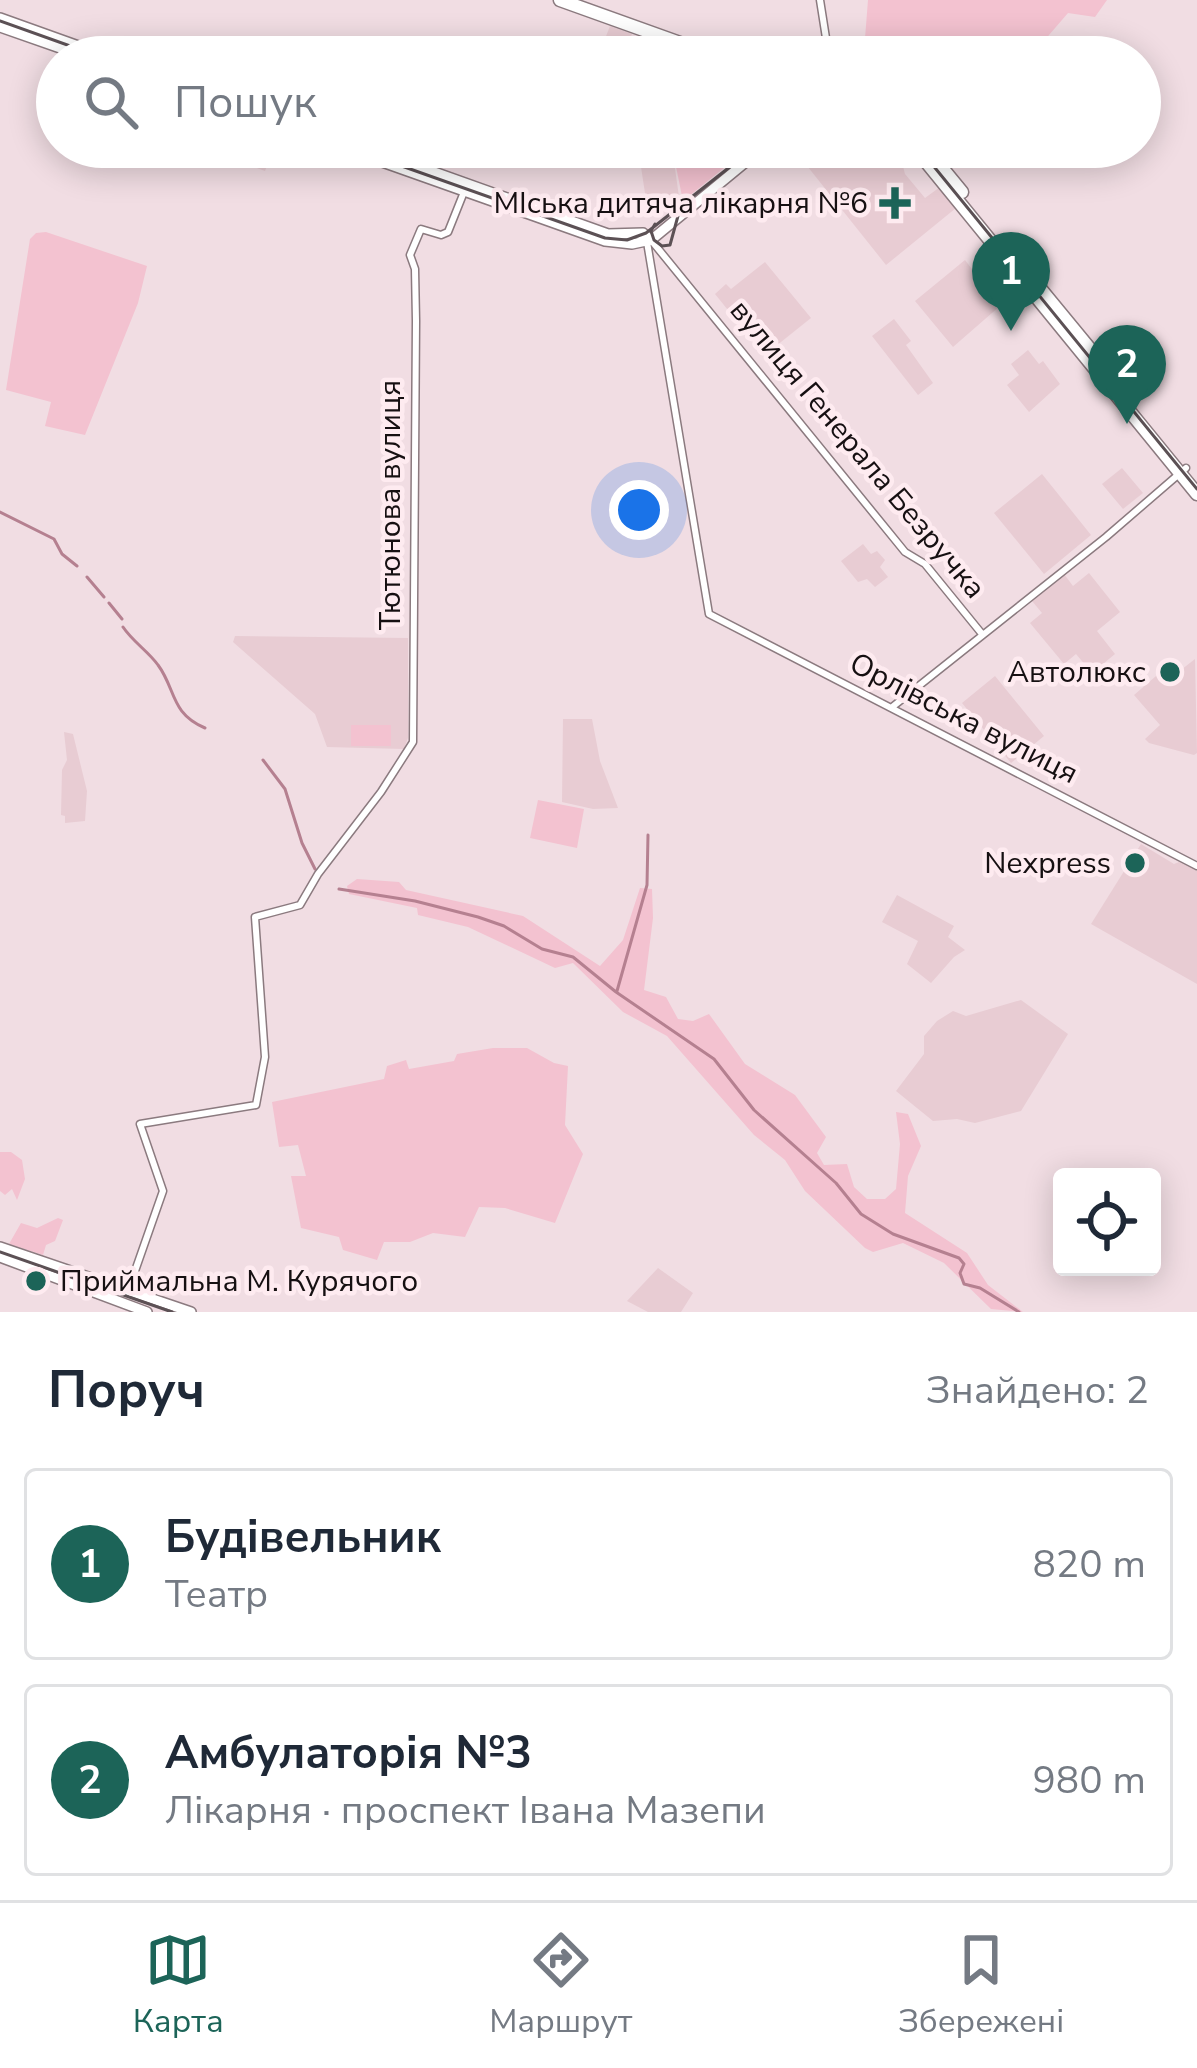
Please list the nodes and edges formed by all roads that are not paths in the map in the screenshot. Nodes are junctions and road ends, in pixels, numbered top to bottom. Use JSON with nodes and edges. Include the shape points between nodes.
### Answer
{"nodes":[{"id":1,"x":560,"y":0,"type":"edge"},
{"id":2,"x":820,"y":0,"type":"edge"},
{"id":3,"x":0,"y":23,"type":"edge"},
{"id":4,"x":42,"y":36,"type":"edge"},
{"id":5,"x":660,"y":36,"type":"edge"},
{"id":6,"x":826,"y":36,"type":"edge"},
{"id":7,"x":36,"y":37,"type":"edge"},
{"id":8,"x":399,"y":168,"type":"edge"},
{"id":9,"x":423,"y":168,"type":"edge"},
{"id":10,"x":738,"y":168,"type":"edge"},
{"id":11,"x":931,"y":168,"type":"edge"},
{"id":12,"x":942,"y":168,"type":"edge"},
{"id":13,"x":464,"y":191,"type":"junction"},
{"id":14,"x":649,"y":240,"type":"junction"},
{"id":15,"x":1183,"y":471,"type":"junction"},
{"id":16,"x":1197,"y":482,"type":"edge"},
{"id":17,"x":1197,"y":494,"type":"edge"},
{"id":18,"x":982,"y":634,"type":"junction"},
{"id":19,"x":891,"y":708,"type":"junction"},
{"id":20,"x":1197,"y":866,"type":"edge"},
{"id":21,"x":0,"y":1247,"type":"edge"},
{"id":22,"x":0,"y":1257,"type":"edge"},
{"id":23,"x":127,"y":1292,"type":"junction"},
{"id":24,"x":147,"y":1312,"type":"edge"},
{"id":25,"x":191,"y":1312,"type":"edge"}],
"edges":[{"from":1,"to":5,"type":"highway"},
{"from":2,"to":6,"type":"street"},
{"from":3,"to":4,"type":"main road"},
{"from":3,"to":7,"type":"main road"},
{"from":8,"to":13,"type":"main road"},
{"from":9,"to":14,"type":"main road","via":[[608,234],[643,232]]},
{"from":10,"to":14,"type":"main road"},
{"from":11,"to":15,"type":"highway"},
{"from":12,"to":15,"type":"highway"},
{"from":13,"to":14,"type":"main road","via":[[605,241]]},
{"from":13,"to":23,"type":"street","name":"Тютюнова вулиця","via":[[448,232],[421,229],[410,255],[413,742],[300,905],[255,917],[266,1057],[256,1105],[140,1124],[163,1191]]},
{"from":14,"to":18,"type":"street","name":"вулиця Генерала Безручка","via":[[904,552],[925,565]]},
{"from":14,"to":19,"type":"street","name":"Орлівська вулиця","via":[[709,614]]},
{"from":15,"to":16,"type":"highway"},
{"from":15,"to":17,"type":"highway"},
{"from":15,"to":18,"type":"street"},
{"from":18,"to":19,"type":"street"},
{"from":19,"to":20,"type":"street","name":"Орлівська вулиця"},
{"from":21,"to":23,"type":"main road"},
{"from":22,"to":24,"type":"main road"},
{"from":23,"to":25,"type":"main road"}]}
